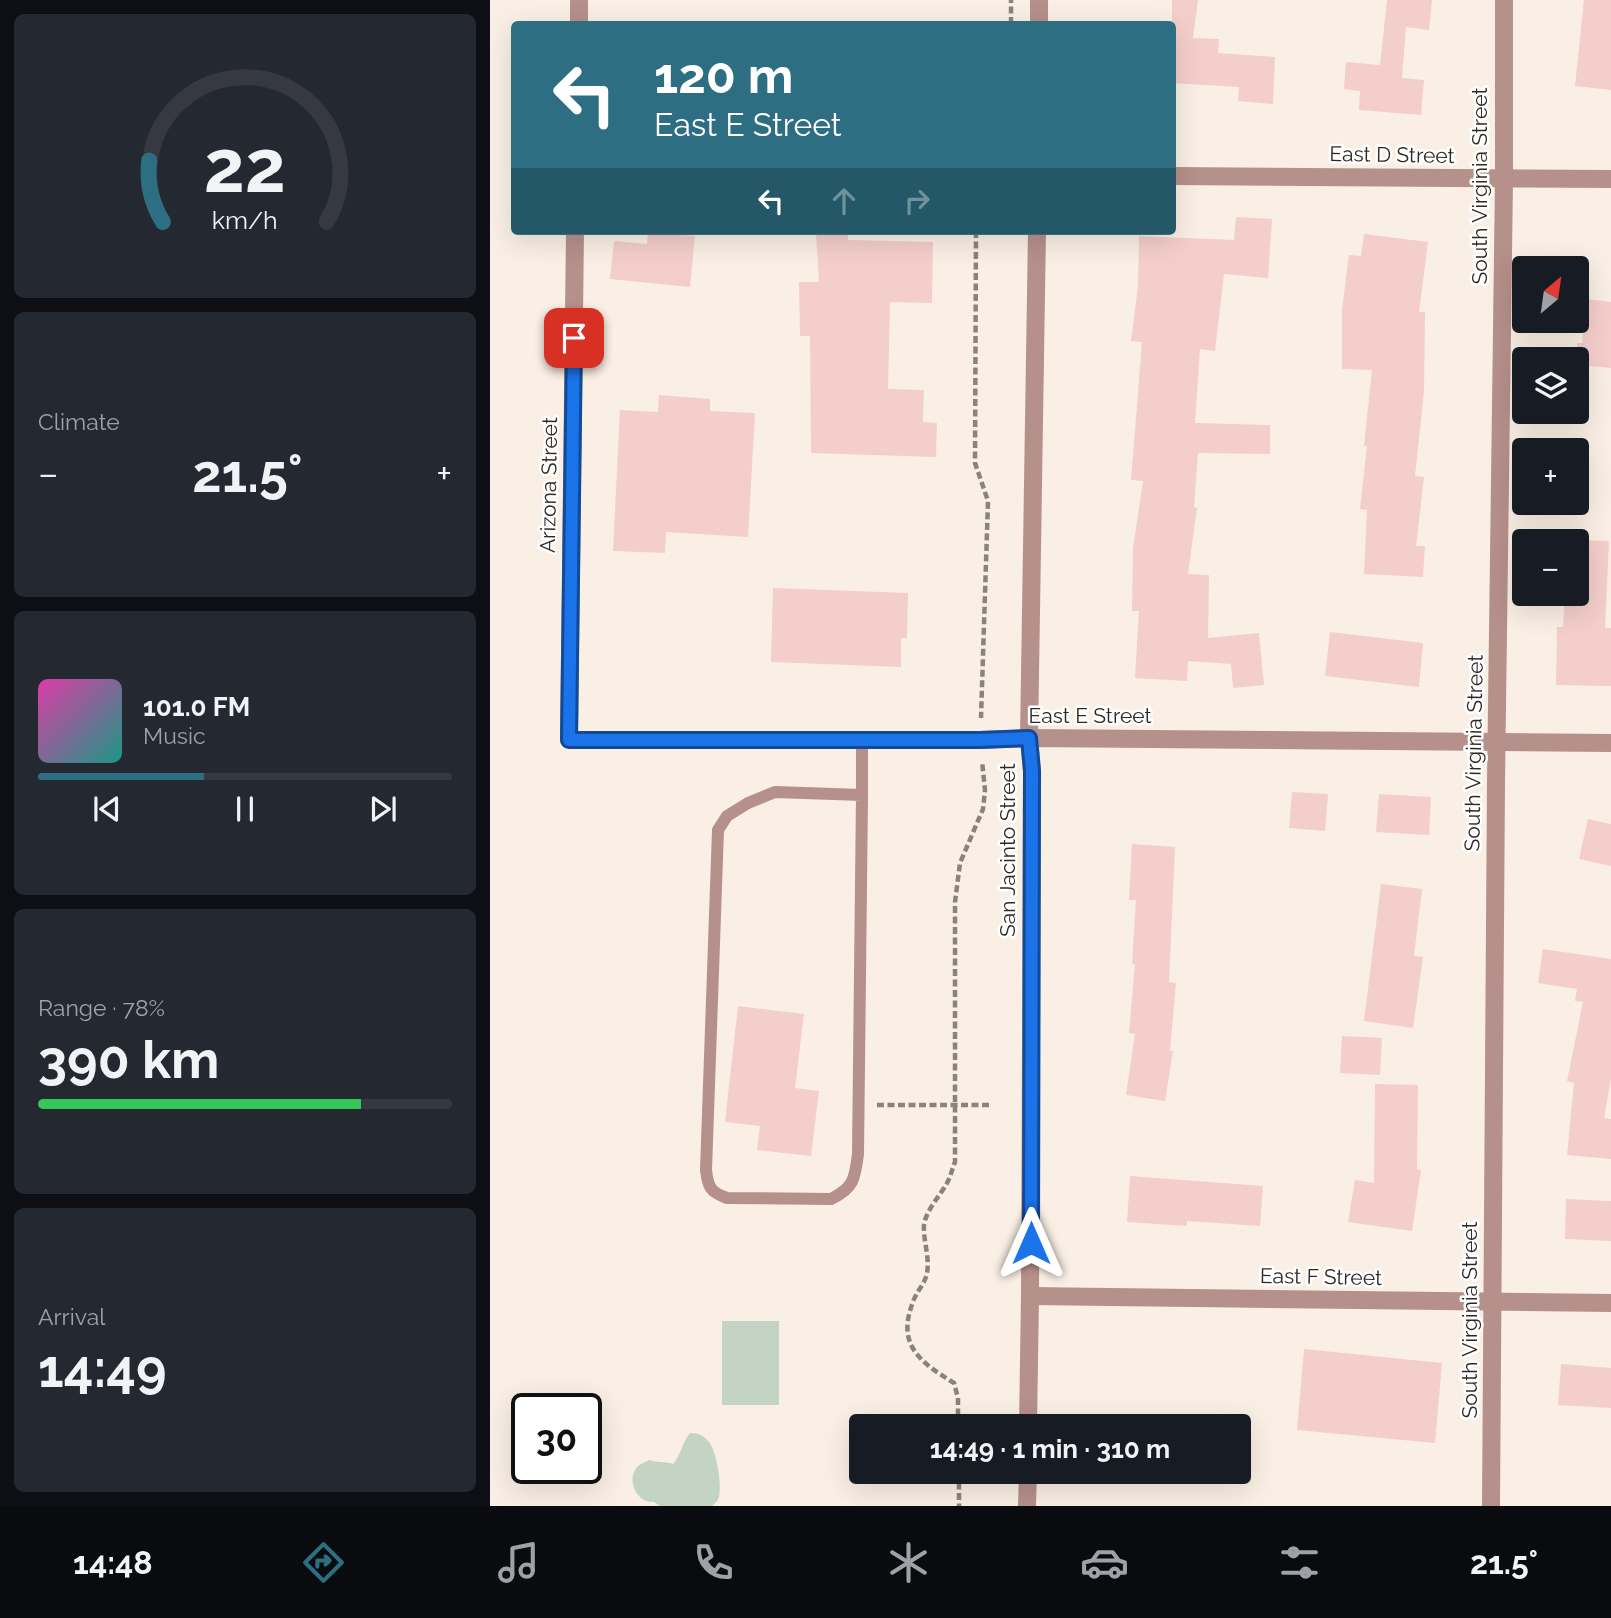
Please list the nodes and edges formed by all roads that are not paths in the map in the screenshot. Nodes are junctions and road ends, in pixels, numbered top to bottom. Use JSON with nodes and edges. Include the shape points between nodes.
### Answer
{"nodes":[{"id":1,"x":579,"y":0,"type":"edge"},
{"id":2,"x":1039,"y":0,"type":"edge"},
{"id":3,"x":1504,"y":0,"type":"edge"},
{"id":4,"x":579,"y":21,"type":"edge"},
{"id":5,"x":1039,"y":21,"type":"edge"},
{"id":6,"x":1176,"y":176,"type":"edge"},
{"id":7,"x":1504,"y":179,"type":"junction"},
{"id":8,"x":1611,"y":179,"type":"edge"},
{"id":9,"x":575,"y":235,"type":"edge"},
{"id":10,"x":1037,"y":235,"type":"edge"},
{"id":11,"x":1029,"y":738,"type":"junction"},
{"id":12,"x":569,"y":740,"type":"joint"},
{"id":13,"x":862,"y":740,"type":"junction"},
{"id":14,"x":1496,"y":743,"type":"junction"},
{"id":15,"x":1611,"y":743,"type":"edge"},
{"id":16,"x":862,"y":794,"type":"junction"},
{"id":17,"x":1030,"y":1296,"type":"junction"},
{"id":18,"x":1492,"y":1302,"type":"junction"},
{"id":19,"x":1611,"y":1303,"type":"edge"},
{"id":20,"x":1028,"y":1414,"type":"edge"},
{"id":21,"x":1028,"y":1484,"type":"edge"},
{"id":22,"x":1027,"y":1506,"type":"edge"},
{"id":23,"x":1491,"y":1506,"type":"edge"}],
"edges":[{"from":1,"to":4,"type":"street"},
{"from":2,"to":5,"type":"street"},
{"from":3,"to":7,"type":"street","name":"South Virginia Street"},
{"from":6,"to":7,"type":"street","name":"East D Street"},
{"from":7,"to":8,"type":"street","name":"East D Street"},
{"from":7,"to":14,"type":"street","name":"South Virginia Street"},
{"from":9,"to":12,"type":"street","name":"Arizona Street"},
{"from":10,"to":11,"type":"street","name":"San Jacinto Street"},
{"from":11,"to":13,"type":"street","name":"East E Street"},
{"from":11,"to":14,"type":"street","name":"East E Street"},
{"from":11,"to":17,"type":"street","name":"San Jacinto Street"},
{"from":12,"to":13,"type":"street","name":"East E Street"},
{"from":13,"to":16,"type":"lane"},
{"from":14,"to":15,"type":"street","name":"East E Street"},
{"from":14,"to":18,"type":"street","name":"South Virginia Street"},
{"from":16,"to":16,"type":"lane","via":[[858,1154],[852,1184],[831,1199],[727,1198],[708,1185],[706,1170],[718,830],[727,816],[775,792]]},
{"from":17,"to":18,"type":"street","name":"East F Street"},
{"from":17,"to":20,"type":"street","name":"San Jacinto Street"},
{"from":18,"to":19,"type":"street","name":"East F Street"},
{"from":18,"to":23,"type":"street","name":"South Virginia Street"},
{"from":21,"to":22,"type":"street"}]}
